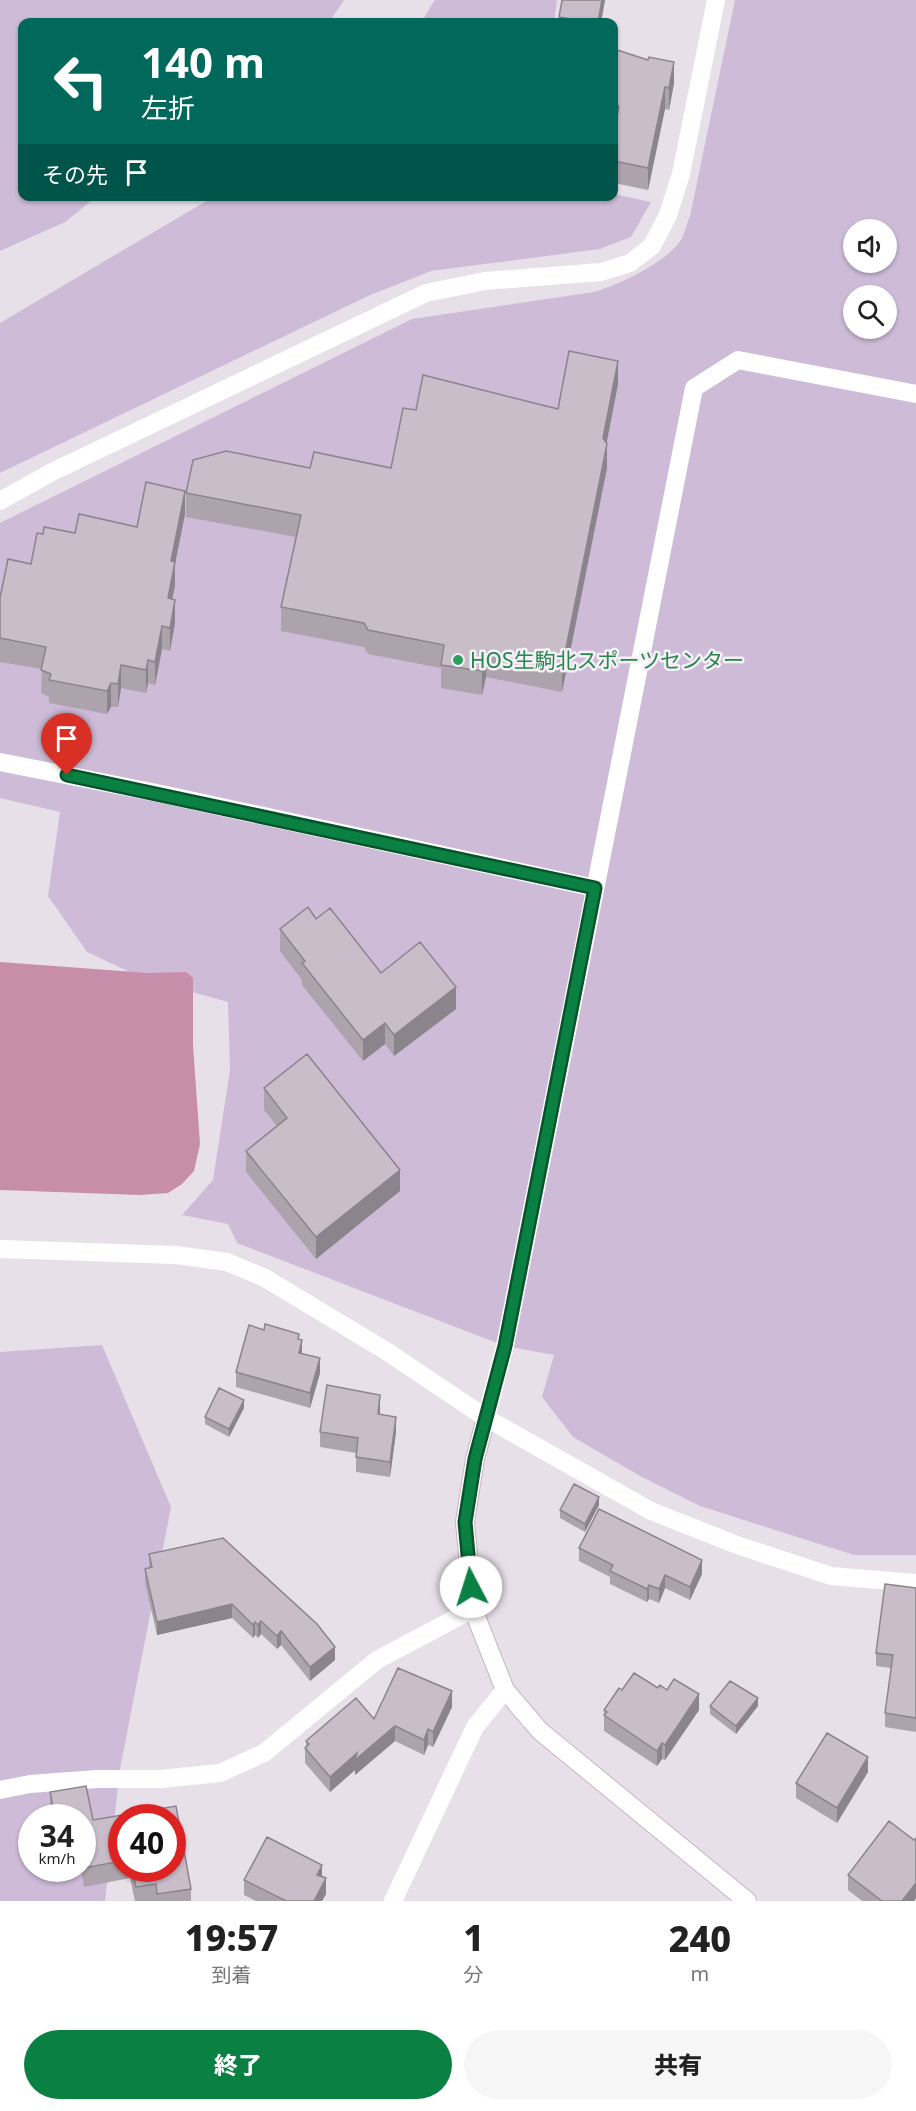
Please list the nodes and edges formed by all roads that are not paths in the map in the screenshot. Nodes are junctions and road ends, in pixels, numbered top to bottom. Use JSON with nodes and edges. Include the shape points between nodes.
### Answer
{"nodes":[{"id":1,"x":716,"y":0,"type":"edge"},
{"id":2,"x":916,"y":394,"type":"edge"},
{"id":3,"x":0,"y":501,"type":"edge"},
{"id":4,"x":0,"y":762,"type":"edge"},
{"id":5,"x":595,"y":888,"type":"junction"},
{"id":6,"x":0,"y":1249,"type":"edge"},
{"id":7,"x":486,"y":1418,"type":"junction"},
{"id":8,"x":916,"y":1583,"type":"edge"},
{"id":9,"x":473,"y":1609,"type":"junction"},
{"id":10,"x":505,"y":1690,"type":"junction"},
{"id":11,"x":0,"y":1790,"type":"edge"},
{"id":12,"x":393,"y":1901,"type":"edge"},
{"id":13,"x":747,"y":1901,"type":"edge"}],
"edges":[{"from":1,"to":3,"type":"street","via":[[681,174],[668,215],[652,246],[630,263],[601,272],[485,281],[426,293],[52,472]]},
{"from":2,"to":5,"type":"street","via":[[738,360],[694,388]]},
{"from":4,"to":5,"type":"street"},
{"from":5,"to":7,"type":"street","via":[[505,1346]]},
{"from":6,"to":7,"type":"street","via":[[176,1255],[227,1262],[304,1300]]},
{"from":7,"to":8,"type":"street","via":[[651,1511],[737,1545],[831,1576]]},
{"from":7,"to":9,"type":"street","via":[[465,1522]]},
{"from":9,"to":10,"type":"street"},
{"from":9,"to":11,"type":"street","via":[[377,1660],[264,1753],[220,1773]]},
{"from":10,"to":12,"type":"street","via":[[475,1727]]},
{"from":10,"to":13,"type":"street","via":[[540,1731]]}]}
